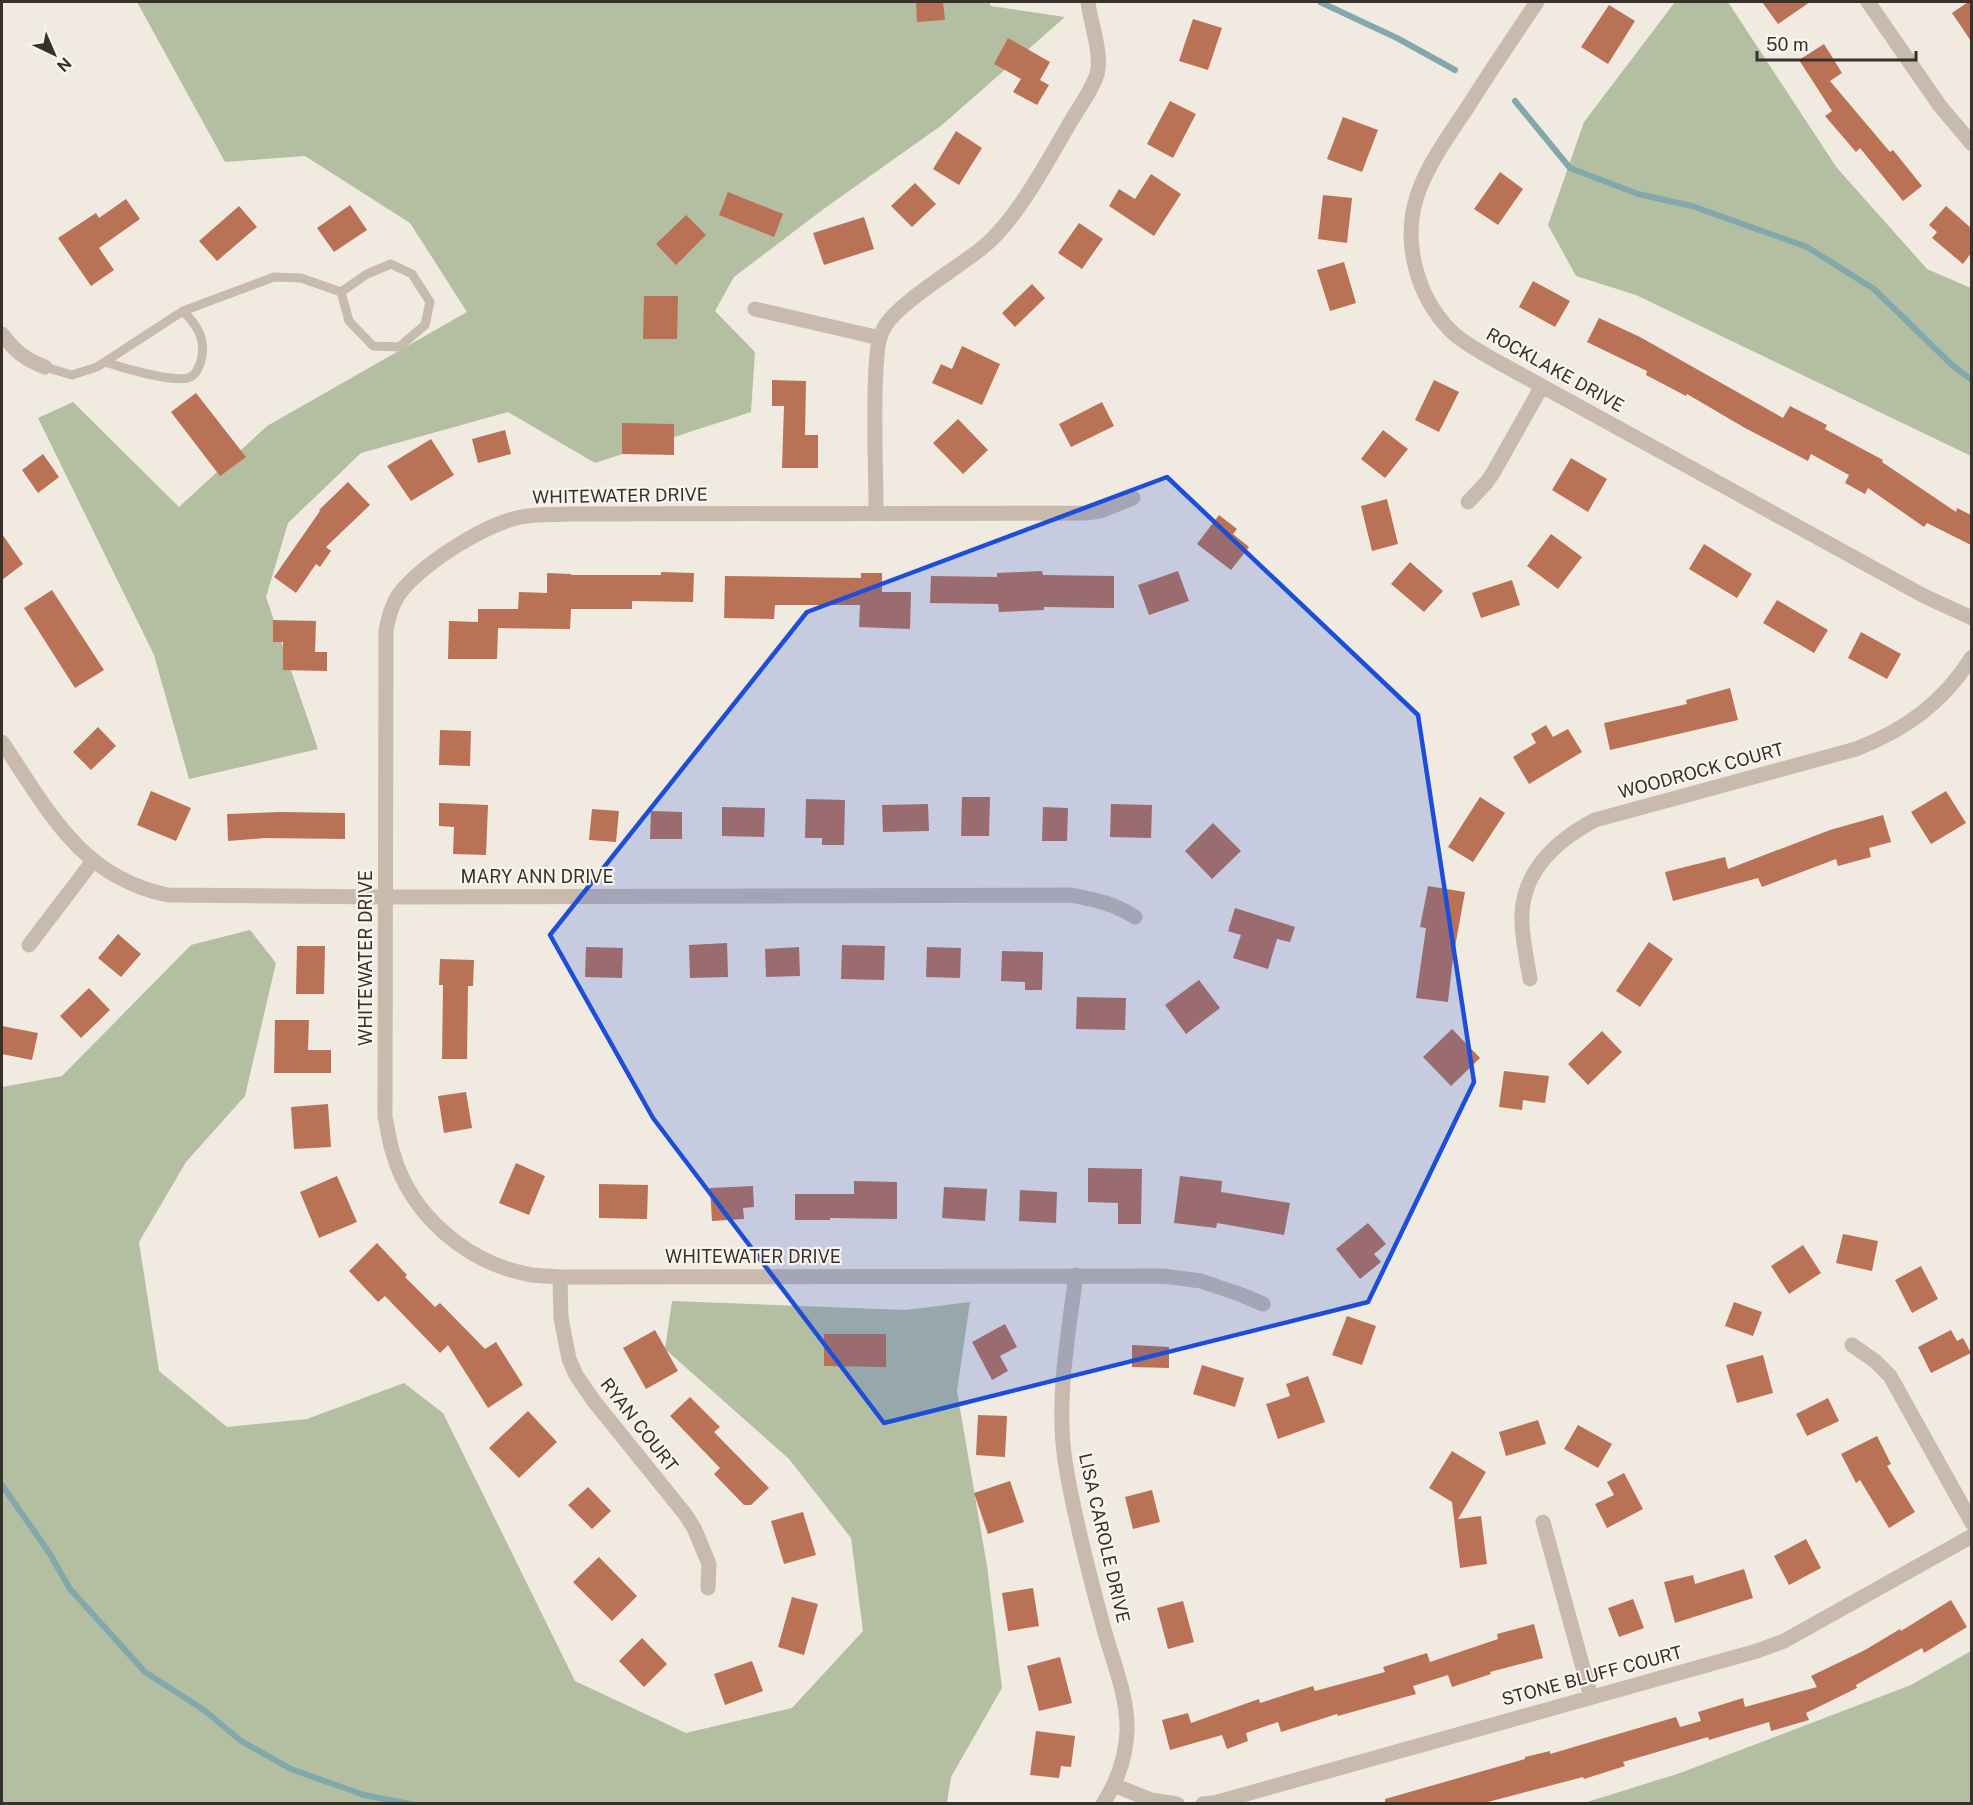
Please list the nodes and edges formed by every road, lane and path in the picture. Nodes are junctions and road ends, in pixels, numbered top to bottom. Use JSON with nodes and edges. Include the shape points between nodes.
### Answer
{"nodes":[{"id":1,"x":1088,"y":2,"type":"edge"},
{"id":2,"x":1537,"y":2,"type":"edge"},
{"id":3,"x":1868,"y":2,"type":"edge"},
{"id":4,"x":1971,"y":144,"type":"edge"},
{"id":5,"x":341,"y":292,"type":"junction"},
{"id":6,"x":755,"y":309,"type":"dead end"},
{"id":7,"x":183,"y":311,"type":"junction"},
{"id":8,"x":2,"y":334,"type":"edge"},
{"id":9,"x":880,"y":338,"type":"junction"},
{"id":10,"x":105,"y":362,"type":"junction"},
{"id":11,"x":45,"y":367,"type":"joint"},
{"id":12,"x":1542,"y":386,"type":"junction"},
{"id":13,"x":1132,"y":498,"type":"dead end"},
{"id":14,"x":1468,"y":502,"type":"dead end"},
{"id":15,"x":876,"y":514,"type":"junction"},
{"id":16,"x":1971,"y":618,"type":"edge"},
{"id":17,"x":1971,"y":657,"type":"edge"},
{"id":18,"x":2,"y":742,"type":"edge"},
{"id":19,"x":93,"y":861,"type":"junction"},
{"id":20,"x":386,"y":897,"type":"junction"},
{"id":21,"x":1135,"y":917,"type":"dead end"},
{"id":22,"x":29,"y":945,"type":"dead end"},
{"id":23,"x":1530,"y":979,"type":"dead end"},
{"id":24,"x":1076,"y":1275,"type":"junction"},
{"id":25,"x":560,"y":1277,"type":"junction"},
{"id":26,"x":1263,"y":1304,"type":"dead end"},
{"id":27,"x":1852,"y":1346,"type":"dead end"},
{"id":28,"x":1543,"y":1522,"type":"dead end"},
{"id":29,"x":1971,"y":1523,"type":"edge"},
{"id":30,"x":1971,"y":1536,"type":"edge"},
{"id":31,"x":708,"y":1588,"type":"dead end"},
{"id":32,"x":1591,"y":1697,"type":"junction"},
{"id":33,"x":1114,"y":1785,"type":"junction"},
{"id":34,"x":1103,"y":1803,"type":"edge"},
{"id":35,"x":1177,"y":1803,"type":"edge"},
{"id":36,"x":1203,"y":1803,"type":"edge"}],
"edges":[{"from":1,"to":9,"type":"street","via":[[1098,70],[1037,178],[1004,227],[903,307],[890,319]]},
{"from":2,"to":12,"type":"street","name":"ROCKLAKE DRIVE","via":[[1436,156],[1417,194],[1411,238],[1418,275],[1433,309],[1452,332]]},
{"from":3,"to":4,"type":"street"},
{"from":5,"to":5,"type":"lane","via":[[349,321],[373,346],[399,347],[425,325],[430,302],[411,274],[391,264]]},
{"from":5,"to":7,"type":"lane","via":[[301,278],[274,277]]},
{"from":6,"to":9,"type":"street"},
{"from":7,"to":10,"type":"lane"},
{"from":7,"to":10,"type":"lane","via":[[197,326],[203,343],[202,359],[194,375],[171,378]]},
{"from":8,"to":11,"type":"street","via":[[27,360]]},
{"from":9,"to":15,"type":"street","via":[[875,393]]},
{"from":10,"to":11,"type":"lane","via":[[72,375]]},
{"from":12,"to":14,"type":"street","via":[[1486,483]]},
{"from":12,"to":16,"type":"street","name":"ROCKLAKE DRIVE","via":[[1924,596]]},
{"from":13,"to":15,"type":"street","name":"WHITEWATER DRIVE","via":[[1087,513]]},
{"from":15,"to":20,"type":"street","name":"WHITEWATER DRIVE","via":[[522,516],[496,524],[429,565],[402,589],[390,611],[386,630]]},
{"from":17,"to":23,"type":"street","name":"WOODROCK COURT","via":[[1926,711],[1880,740],[1595,820],[1572,832],[1542,861],[1526,894],[1522,922]]},
{"from":18,"to":19,"type":"street","name":"MARY ANN DRIVE","via":[[53,817]]},
{"from":19,"to":20,"type":"street","name":"MARY ANN DRIVE","via":[[125,881],[168,895]]},
{"from":19,"to":22,"type":"street"},
{"from":20,"to":21,"type":"street","name":"MARY ANN DRIVE","via":[[1071,895],[1103,901]]},
{"from":20,"to":25,"type":"street","name":"WHITEWATER DRIVE","via":[[385,1117],[405,1184],[426,1215],[454,1242],[508,1269]]},
{"from":24,"to":25,"type":"street","name":"WHITEWATER DRIVE"},
{"from":24,"to":26,"type":"street","name":"WHITEWATER DRIVE","via":[[1163,1276],[1201,1281]]},
{"from":24,"to":33,"type":"street","name":"LISA CAROLE DRIVE","via":[[1063,1374],[1065,1460],[1089,1574],[1124,1702],[1127,1731]]},
{"from":25,"to":31,"type":"street","name":"RYAN COURT","via":[[561,1318],[576,1375],[694,1528],[709,1564]]},
{"from":27,"to":29,"type":"street","via":[[1890,1376]]},
{"from":28,"to":32,"type":"street"},
{"from":30,"to":32,"type":"street","name":"STONE BLUFF COURT","via":[[1784,1641]]},
{"from":32,"to":36,"type":"street","name":"STONE BLUFF COURT"},
{"from":33,"to":34,"type":"street","name":"LISA CAROLE DRIVE"},
{"from":33,"to":35,"type":"street","via":[[1151,1800]]}]}
